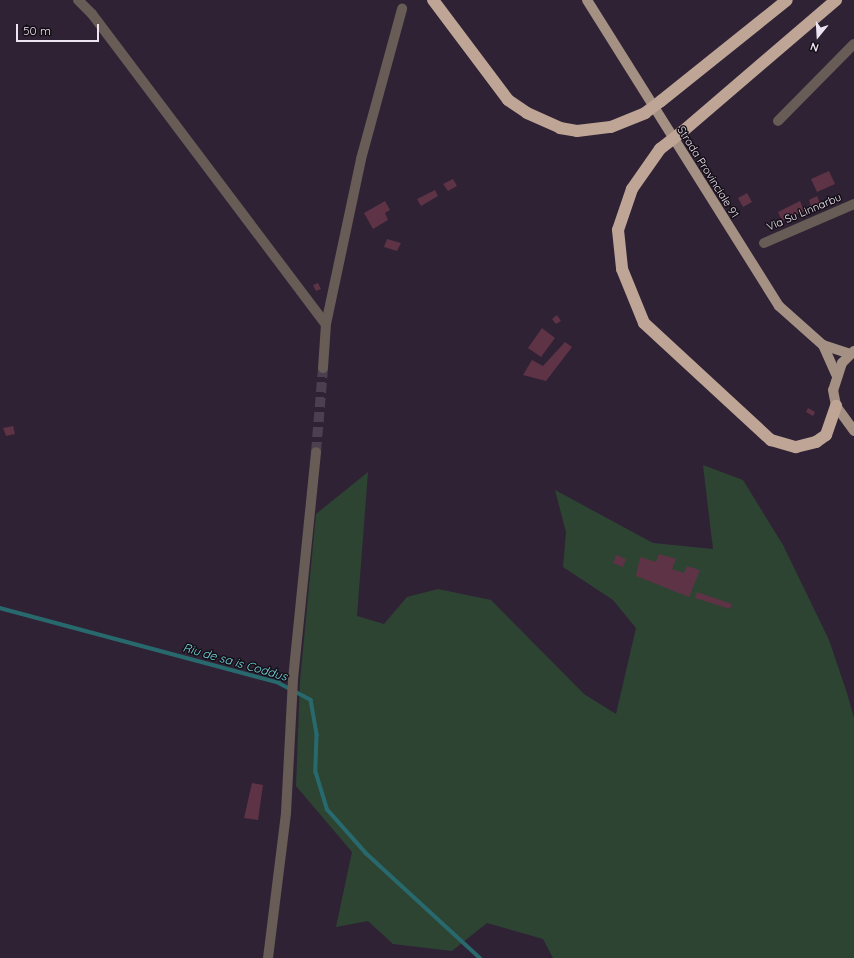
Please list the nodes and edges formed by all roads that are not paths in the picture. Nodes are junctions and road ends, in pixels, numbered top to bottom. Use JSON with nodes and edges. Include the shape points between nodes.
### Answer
{"nodes":[{"id":1,"x":78,"y":0,"type":"edge"},
{"id":2,"x":433,"y":0,"type":"edge"},
{"id":3,"x":587,"y":0,"type":"edge"},
{"id":4,"x":787,"y":0,"type":"edge"},
{"id":5,"x":836,"y":0,"type":"edge"},
{"id":6,"x":402,"y":9,"type":"dead end"},
{"id":7,"x":854,"y":44,"type":"edge"},
{"id":8,"x":778,"y":121,"type":"dead end"},
{"id":9,"x":854,"y":204,"type":"edge"},
{"id":10,"x":764,"y":243,"type":"dead end"},
{"id":11,"x":326,"y":324,"type":"junction"},
{"id":12,"x":823,"y":345,"type":"junction"},
{"id":13,"x":852,"y":352,"type":"edge"},
{"id":14,"x":323,"y":368,"type":"tunnel mouth"},
{"id":15,"x":836,"y":374,"type":"junction"},
{"id":16,"x":836,"y":406,"type":"junction"},
{"id":17,"x":854,"y":431,"type":"edge"},
{"id":18,"x":316,"y":452,"type":"tunnel mouth"},
{"id":19,"x":268,"y":958,"type":"edge"}],
"edges":[{"from":1,"to":11,"type":"street","via":[[92,14]]},
{"from":2,"to":4,"type":"highway","bridge":true,"via":[[508,100],[527,113],[560,128],[577,131],[611,127],[645,112],[683,86]]},
{"from":3,"to":12,"type":"main road","name":"Strada Provinciale 91","via":[[779,306]]},
{"from":5,"to":16,"type":"highway","bridge":true,"via":[[657,153],[632,189],[618,230],[622,269],[644,323],[771,440],[796,447],[816,442],[826,435]]},
{"from":6,"to":11,"type":"street","via":[[361,159]]},
{"from":7,"to":8,"type":"street"},
{"from":9,"to":10,"type":"street","name":"Via Su Linnarbu"},
{"from":11,"to":14,"type":"street"},
{"from":12,"to":13,"type":"main road","name":"Strada Provinciale 91"},
{"from":12,"to":15,"type":"main road","name":"Strada Provinciale 91"},
{"from":13,"to":15,"type":"main road"},
{"from":15,"to":16,"type":"main road"},
{"from":16,"to":17,"type":"main road"},
{"from":18,"to":19,"type":"street","via":[[292,696],[286,813]]}]}
